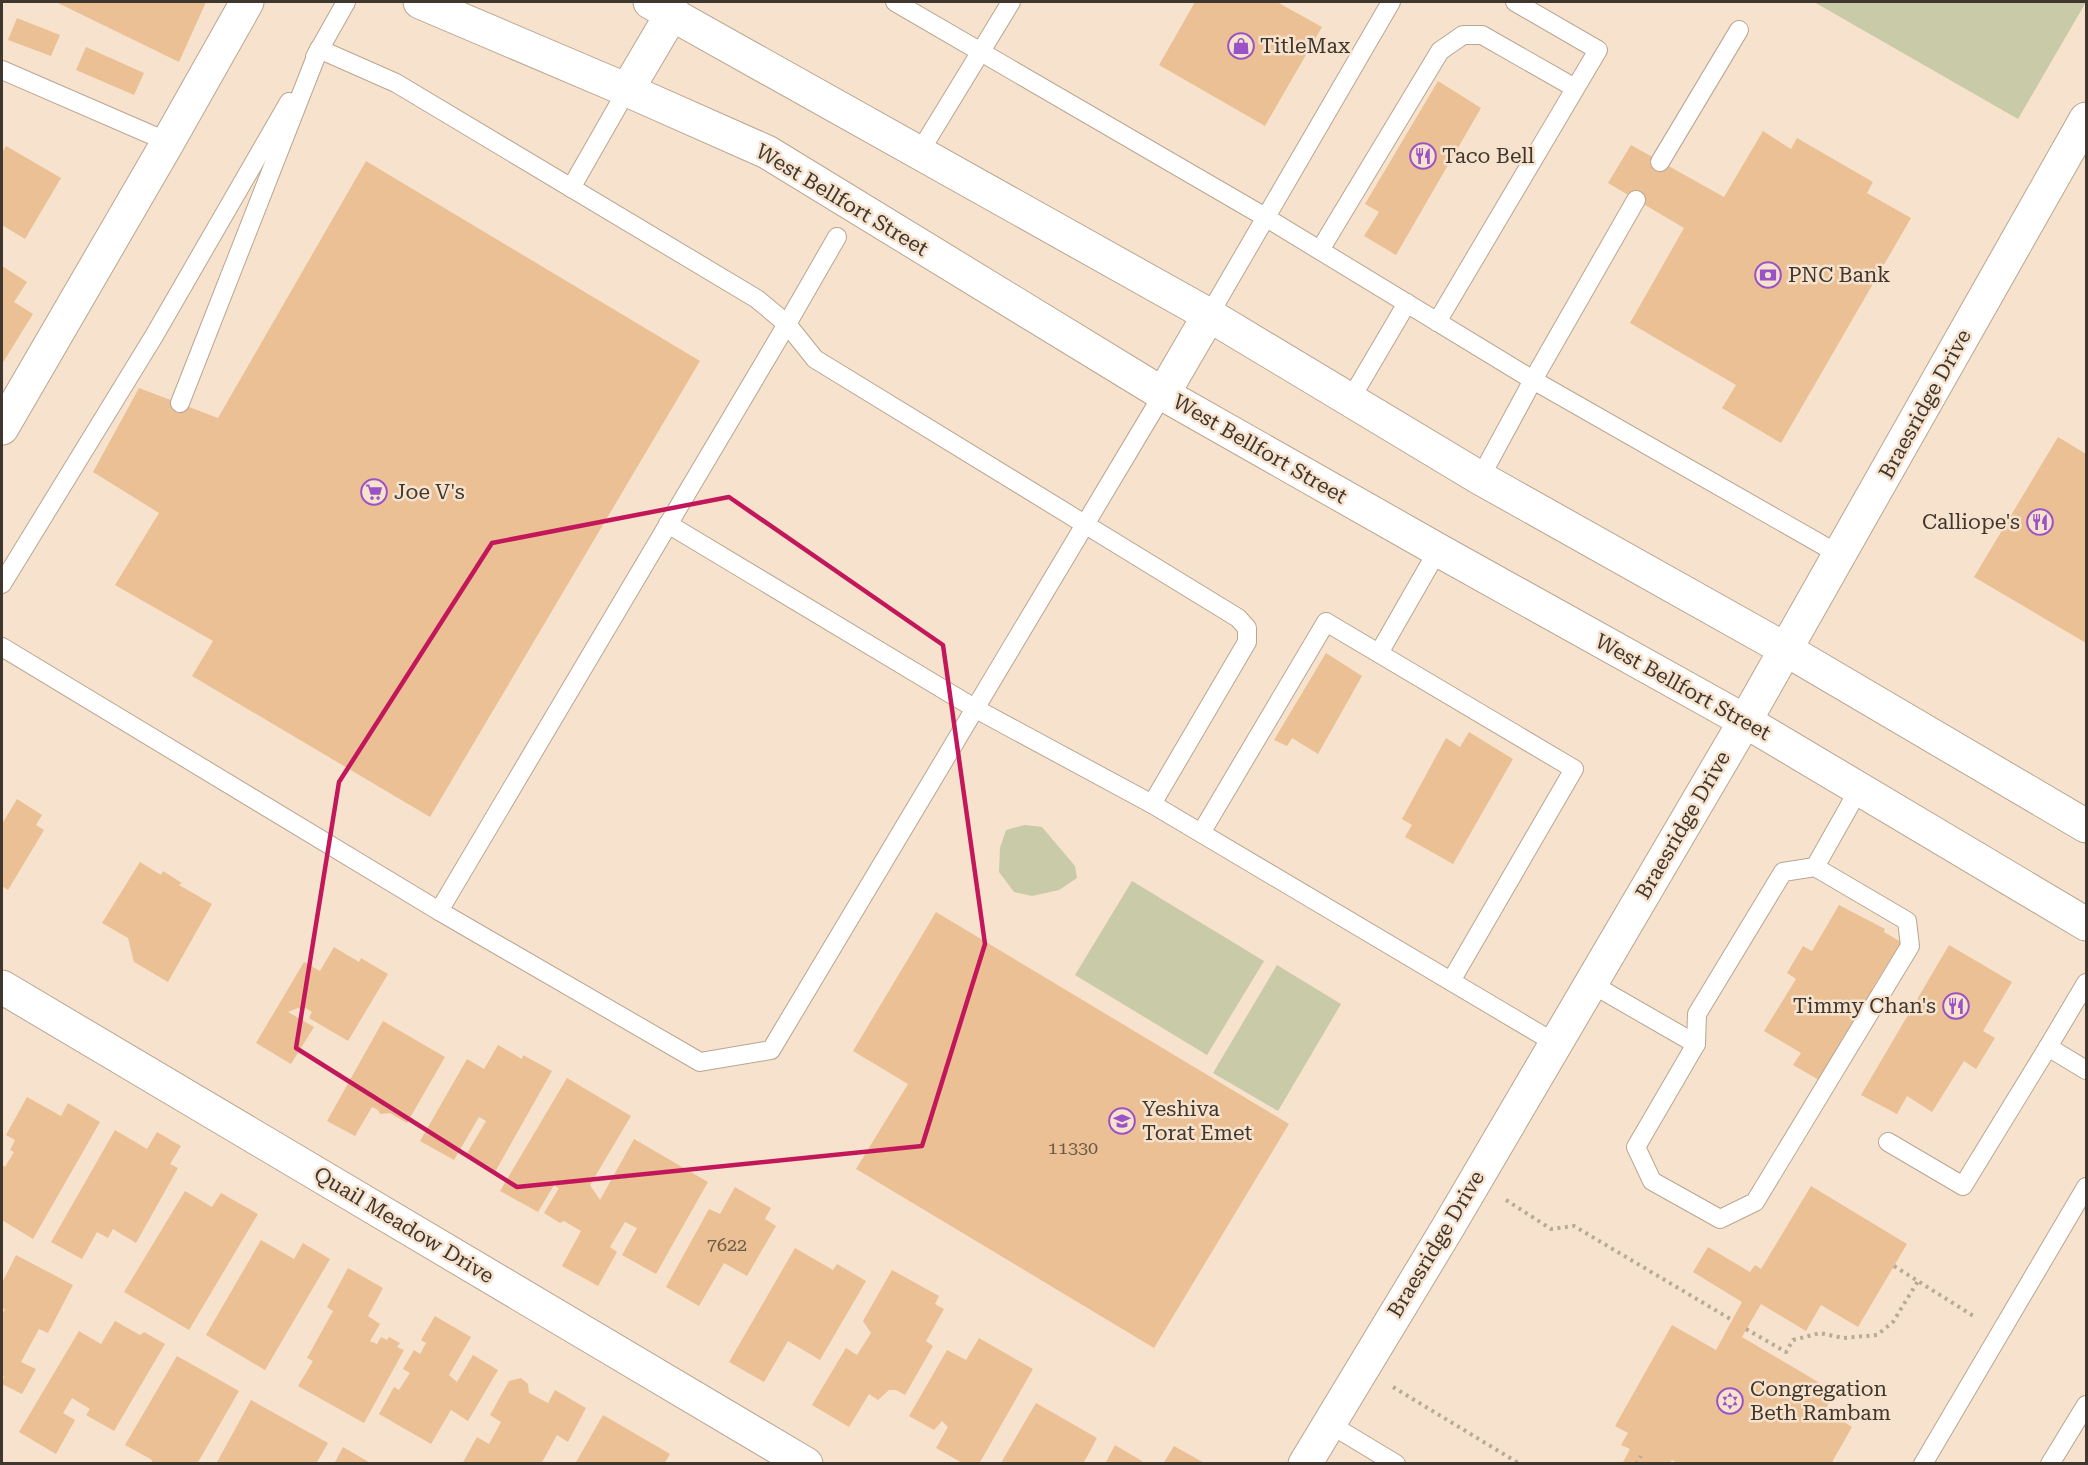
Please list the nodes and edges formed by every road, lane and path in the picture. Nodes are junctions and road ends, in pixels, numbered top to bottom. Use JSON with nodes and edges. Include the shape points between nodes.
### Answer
{"nodes":[{"id":1,"x":247,"y":2,"type":"edge"},
{"id":2,"x":346,"y":2,"type":"edge"},
{"id":3,"x":420,"y":2,"type":"edge"},
{"id":4,"x":895,"y":2,"type":"edge"},
{"id":5,"x":1011,"y":2,"type":"edge"},
{"id":6,"x":1391,"y":2,"type":"edge"},
{"id":7,"x":1515,"y":2,"type":"edge"},
{"id":8,"x":667,"y":5,"type":"edge"},
{"id":9,"x":1739,"y":30,"type":"dead end"},
{"id":10,"x":320,"y":49,"type":"junction"},
{"id":11,"x":980,"y":51,"type":"junction"},
{"id":12,"x":2,"y":70,"type":"edge"},
{"id":13,"x":1575,"y":88,"type":"junction"},
{"id":14,"x":627,"y":90,"type":"junction"},
{"id":15,"x":2086,"y":119,"type":"edge"},
{"id":16,"x":168,"y":142,"type":"junction"},
{"id":17,"x":919,"y":153,"type":"junction"},
{"id":18,"x":1660,"y":162,"type":"dead end"},
{"id":19,"x":571,"y":188,"type":"junction"},
{"id":20,"x":1636,"y":200,"type":"dead end"},
{"id":21,"x":1265,"y":218,"type":"junction"},
{"id":22,"x":837,"y":237,"type":"dead end"},
{"id":23,"x":1320,"y":250,"type":"junction"},
{"id":24,"x":1407,"y":303,"type":"junction"},
{"id":25,"x":1209,"y":315,"type":"junction"},
{"id":26,"x":1437,"y":322,"type":"junction"},
{"id":27,"x":787,"y":324,"type":"junction"},
{"id":28,"x":1533,"y":380,"type":"junction"},
{"id":29,"x":1163,"y":393,"type":"junction"},
{"id":30,"x":1350,"y":400,"type":"junction"},
{"id":31,"x":180,"y":403,"type":"dead end"},
{"id":32,"x":2,"y":428,"type":"edge"},
{"id":33,"x":1480,"y":478,"type":"junction"},
{"id":34,"x":668,"y":524,"type":"junction"},
{"id":35,"x":1084,"y":525,"type":"junction"},
{"id":36,"x":1438,"y":550,"type":"junction"},
{"id":37,"x":1840,"y":555,"type":"junction"},
{"id":38,"x":2,"y":584,"type":"edge"},
{"id":39,"x":2,"y":647,"type":"edge"},
{"id":40,"x":1785,"y":649,"type":"junction"},
{"id":41,"x":1378,"y":652,"type":"junction"},
{"id":42,"x":976,"y":709,"type":"junction"},
{"id":43,"x":1745,"y":721,"type":"junction"},
{"id":44,"x":1859,"y":789,"type":"junction"},
{"id":45,"x":1152,"y":804,"type":"junction"},
{"id":46,"x":2086,"y":826,"type":"edge"},
{"id":47,"x":1201,"y":833,"type":"junction"},
{"id":48,"x":1815,"y":867,"type":"junction"},
{"id":49,"x":439,"y":911,"type":"junction"},
{"id":50,"x":2086,"y":924,"type":"edge"},
{"id":51,"x":1451,"y":981,"type":"junction"},
{"id":52,"x":1590,"y":983,"type":"junction"},
{"id":53,"x":2086,"y":983,"type":"edge"},
{"id":54,"x":2,"y":987,"type":"edge"},
{"id":55,"x":1555,"y":1043,"type":"junction"},
{"id":56,"x":1696,"y":1044,"type":"junction"},
{"id":57,"x":2048,"y":1047,"type":"junction"},
{"id":58,"x":2086,"y":1070,"type":"edge"},
{"id":59,"x":1888,"y":1142,"type":"dead end"},
{"id":60,"x":1475,"y":1181,"type":"junction"},
{"id":61,"x":2086,"y":1187,"type":"edge"},
{"id":62,"x":1894,"y":1266,"type":"dead end"},
{"id":63,"x":1918,"y":1281,"type":"junction"},
{"id":64,"x":1732,"y":1320,"type":"dead end"},
{"id":65,"x":1746,"y":1329,"type":"dead end"},
{"id":66,"x":2000,"y":1332,"type":"junction"},
{"id":67,"x":1361,"y":1369,"type":"junction"},
{"id":68,"x":2086,"y":1405,"type":"edge"},
{"id":69,"x":1328,"y":1423,"type":"junction"},
{"id":70,"x":1641,"y":1456,"type":"dead end"},
{"id":71,"x":806,"y":1464,"type":"edge"},
{"id":72,"x":1305,"y":1464,"type":"edge"},
{"id":73,"x":1396,"y":1464,"type":"edge"},
{"id":74,"x":1520,"y":1464,"type":"edge"},
{"id":75,"x":1636,"y":1464,"type":"edge"},
{"id":76,"x":1923,"y":1464,"type":"edge"},
{"id":77,"x":2050,"y":1464,"type":"edge"}],
"edges":[{"from":1,"to":16,"type":"main road"},
{"from":2,"to":10,"type":"lane"},
{"from":3,"to":14,"type":"main road","name":"West Bellfort Street"},
{"from":4,"to":11,"type":"lane"},
{"from":5,"to":11,"type":"lane"},
{"from":6,"to":21,"type":"lane"},
{"from":7,"to":13,"type":"lane","via":[[1598,50]]},
{"from":8,"to":14,"type":"main road"},
{"from":8,"to":17,"type":"main road"},
{"from":9,"to":18,"type":"lane"},
{"from":10,"to":19,"type":"lane","via":[[396,84]]},
{"from":10,"to":31,"type":"lane"},
{"from":10,"to":38,"type":"lane","via":[[153,336]]},
{"from":11,"to":17,"type":"lane"},
{"from":11,"to":21,"type":"lane"},
{"from":12,"to":16,"type":"lane"},
{"from":13,"to":23,"type":"lane","via":[[1482,35],[1463,35],[1440,51]]},
{"from":13,"to":26,"type":"lane"},
{"from":14,"to":19,"type":"lane"},
{"from":14,"to":29,"type":"main road","name":"West Bellfort Street","via":[[767,152]]},
{"from":15,"to":37,"type":"main road","name":"Braesridge Drive"},
{"from":16,"to":32,"type":"main road"},
{"from":17,"to":25,"type":"main road"},
{"from":19,"to":27,"type":"lane","via":[[758,299]]},
{"from":20,"to":28,"type":"lane"},
{"from":21,"to":23,"type":"lane"},
{"from":21,"to":25,"type":"lane"},
{"from":22,"to":27,"type":"lane"},
{"from":23,"to":24,"type":"lane"},
{"from":24,"to":26,"type":"lane"},
{"from":24,"to":30,"type":"lane"},
{"from":25,"to":29,"type":"main road"},
{"from":25,"to":30,"type":"main road"},
{"from":26,"to":28,"type":"lane"},
{"from":27,"to":34,"type":"lane"},
{"from":27,"to":35,"type":"lane","via":[[815,359]]},
{"from":28,"to":33,"type":"lane"},
{"from":28,"to":37,"type":"lane"},
{"from":29,"to":35,"type":"lane"},
{"from":29,"to":36,"type":"main road","name":"West Bellfort Street"},
{"from":30,"to":33,"type":"main road"},
{"from":33,"to":40,"type":"main road"},
{"from":34,"to":42,"type":"lane"},
{"from":34,"to":49,"type":"lane"},
{"from":35,"to":42,"type":"lane"},
{"from":35,"to":45,"type":"lane","via":[[1239,618],[1247,628],[1247,642]]},
{"from":36,"to":41,"type":"lane"},
{"from":36,"to":43,"type":"main road","name":"West Bellfort Street"},
{"from":37,"to":40,"type":"main road","name":"Braesridge Drive"},
{"from":39,"to":49,"type":"lane"},
{"from":40,"to":43,"type":"main road","name":"Braesridge Drive"},
{"from":40,"to":46,"type":"main road"},
{"from":41,"to":47,"type":"lane","via":[[1326,622]]},
{"from":41,"to":51,"type":"lane","via":[[1574,769]]},
{"from":42,"to":45,"type":"lane"},
{"from":42,"to":49,"type":"lane","via":[[771,1050],[700,1062]]},
{"from":43,"to":44,"type":"main road","name":"West Bellfort Street"},
{"from":43,"to":52,"type":"main road","name":"Braesridge Drive"},
{"from":44,"to":48,"type":"lane"},
{"from":44,"to":50,"type":"main road","name":"West Bellfort Street"},
{"from":45,"to":47,"type":"lane"},
{"from":47,"to":51,"type":"lane"},
{"from":48,"to":56,"type":"lane","via":[[1783,872],[1697,1014]]},
{"from":48,"to":56,"type":"lane","via":[[1907,921],[1910,946],[1755,1202],[1720,1219],[1652,1181],[1636,1147]]},
{"from":51,"to":55,"type":"lane"},
{"from":52,"to":55,"type":"main road","name":"Braesridge Drive"},
{"from":52,"to":56,"type":"lane"},
{"from":53,"to":57,"type":"lane"},
{"from":54,"to":71,"type":"main road","name":"Quail Meadow Drive"},
{"from":55,"to":60,"type":"main road","name":"Braesridge Drive"},
{"from":57,"to":58,"type":"lane"},
{"from":57,"to":59,"type":"lane","via":[[1963,1186]]},
{"from":60,"to":64,"type":"path","via":[[1551,1229],[1574,1226]]},
{"from":60,"to":67,"type":"main road","name":"Braesridge Drive"},
{"from":61,"to":66,"type":"lane"},
{"from":62,"to":63,"type":"path"},
{"from":63,"to":65,"type":"path","via":[[1893,1322],[1876,1335],[1843,1338],[1820,1333],[1793,1340],[1786,1352]]},
{"from":63,"to":66,"type":"path"},
{"from":66,"to":76,"type":"lane"},
{"from":67,"to":69,"type":"main road","name":"Braesridge Drive"},
{"from":67,"to":74,"type":"path"},
{"from":68,"to":77,"type":"lane"},
{"from":69,"to":72,"type":"main road","name":"Braesridge Drive"},
{"from":69,"to":73,"type":"lane"},
{"from":70,"to":75,"type":"path"}]}
